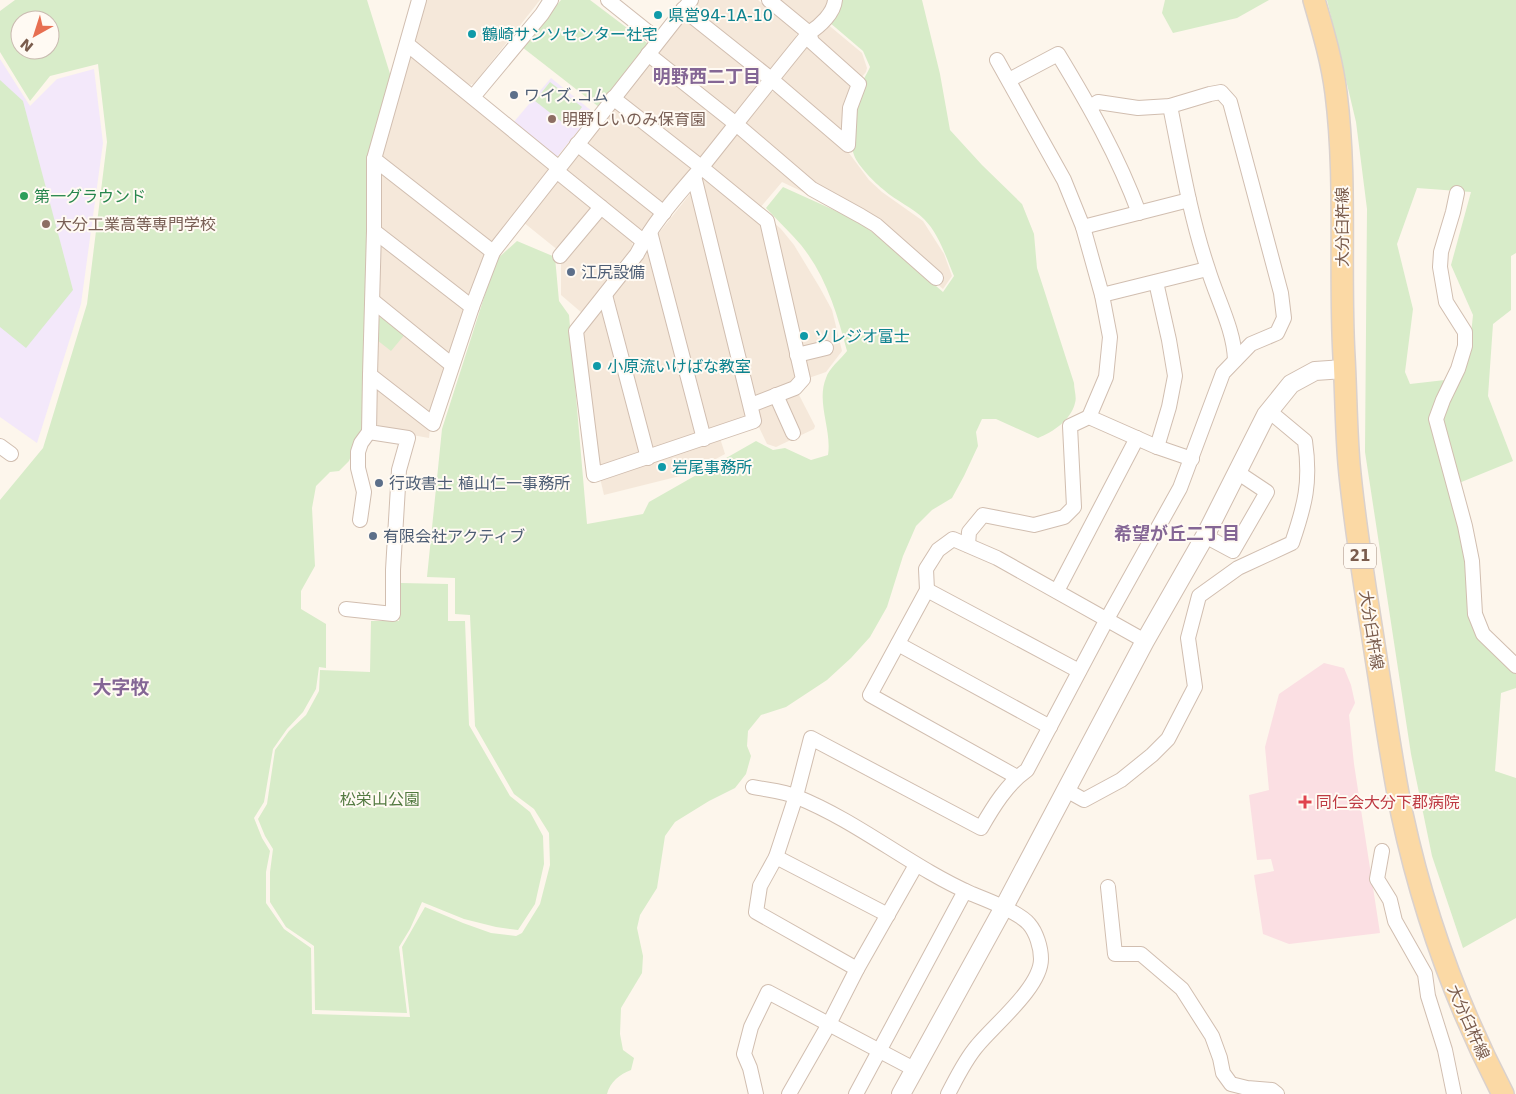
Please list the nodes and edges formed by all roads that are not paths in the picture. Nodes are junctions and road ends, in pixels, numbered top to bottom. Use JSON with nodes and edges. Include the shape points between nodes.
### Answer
{"nodes":[{"id":1,"x":419,"y":0,"type":"edge"},
{"id":2,"x":551,"y":0,"type":"edge"},
{"id":3,"x":608,"y":0,"type":"edge"},
{"id":4,"x":769,"y":0,"type":"edge"},
{"id":5,"x":835,"y":0,"type":"edge"},
{"id":6,"x":1314,"y":0,"type":"edge"},
{"id":7,"x":687,"y":5,"type":"edge"},
{"id":8,"x":809,"y":34,"type":"junction"},
{"id":9,"x":658,"y":40,"type":"junction"},
{"id":10,"x":407,"y":44,"type":"junction"},
{"id":11,"x":648,"y":54,"type":"junction"},
{"id":12,"x":997,"y":60,"type":"dead end"},
{"id":13,"x":771,"y":79,"type":"junction"},
{"id":14,"x":1008,"y":80,"type":"junction"},
{"id":15,"x":473,"y":97,"type":"junction"},
{"id":16,"x":613,"y":98,"type":"junction"},
{"id":17,"x":1170,"y":106,"type":"junction"},
{"id":18,"x":1090,"y":108,"type":"junction"},
{"id":19,"x":736,"y":124,"type":"junction"},
{"id":20,"x":577,"y":144,"type":"junction"},
{"id":21,"x":374,"y":160,"type":"junction"},
{"id":22,"x":559,"y":168,"type":"junction"},
{"id":23,"x":698,"y":172,"type":"junction"},
{"id":24,"x":1457,"y":192,"type":"dead end"},
{"id":25,"x":1189,"y":200,"type":"junction"},
{"id":26,"x":601,"y":207,"type":"junction"},
{"id":27,"x":664,"y":213,"type":"junction"},
{"id":28,"x":1139,"y":213,"type":"junction"},
{"id":29,"x":1083,"y":227,"type":"junction"},
{"id":30,"x":374,"y":231,"type":"junction"},
{"id":31,"x":646,"y":237,"type":"junction"},
{"id":32,"x":493,"y":252,"type":"junction"},
{"id":33,"x":560,"y":256,"type":"dead end"},
{"id":34,"x":1207,"y":269,"type":"junction"},
{"id":35,"x":936,"y":278,"type":"dead end"},
{"id":36,"x":1156,"y":282,"type":"junction"},
{"id":37,"x":605,"y":295,"type":"junction"},
{"id":38,"x":1102,"y":295,"type":"junction"},
{"id":39,"x":372,"y":301,"type":"junction"},
{"id":40,"x":472,"y":307,"type":"junction"},
{"id":41,"x":826,"y":348,"type":"dead end"},
{"id":42,"x":797,"y":355,"type":"junction"},
{"id":43,"x":1235,"y":360,"type":"junction"},
{"id":44,"x":452,"y":365,"type":"junction"},
{"id":45,"x":1344,"y":369,"type":"junction"},
{"id":46,"x":370,"y":374,"type":"junction"},
{"id":47,"x":776,"y":395,"type":"junction"},
{"id":48,"x":751,"y":405,"type":"junction"},
{"id":49,"x":1269,"y":411,"type":"junction"},
{"id":50,"x":1088,"y":417,"type":"junction"},
{"id":51,"x":369,"y":432,"type":"junction"},
{"id":52,"x":793,"y":433,"type":"dead end"},
{"id":53,"x":1137,"y":438,"type":"junction"},
{"id":54,"x":704,"y":439,"type":"junction"},
{"id":55,"x":1157,"y":447,"type":"junction"},
{"id":56,"x":648,"y":458,"type":"junction"},
{"id":57,"x":1192,"y":459,"type":"junction"},
{"id":58,"x":1237,"y":472,"type":"junction"},
{"id":59,"x":360,"y":520,"type":"dead end"},
{"id":60,"x":1206,"y":536,"type":"junction"},
{"id":61,"x":968,"y":545,"type":"junction"},
{"id":62,"x":927,"y":590,"type":"junction"},
{"id":63,"x":1057,"y":591,"type":"junction"},
{"id":64,"x":346,"y":609,"type":"dead end"},
{"id":65,"x":1107,"y":619,"type":"junction"},
{"id":66,"x":1145,"y":641,"type":"junction"},
{"id":67,"x":898,"y":644,"type":"junction"},
{"id":68,"x":1516,"y":666,"type":"edge"},
{"id":69,"x":1079,"y":671,"type":"junction"},
{"id":70,"x":1050,"y":727,"type":"junction"},
{"id":71,"x":1017,"y":777,"type":"junction"},
{"id":72,"x":753,"y":787,"type":"dead end"},
{"id":73,"x":1066,"y":790,"type":"junction"},
{"id":74,"x":796,"y":796,"type":"junction"},
{"id":75,"x":1382,"y":851,"type":"dead end"},
{"id":76,"x":776,"y":857,"type":"junction"},
{"id":77,"x":916,"y":864,"type":"junction"},
{"id":78,"x":1108,"y":887,"type":"dead end"},
{"id":79,"x":965,"y":891,"type":"junction"},
{"id":80,"x":1004,"y":908,"type":"junction"},
{"id":81,"x":888,"y":915,"type":"junction"},
{"id":82,"x":857,"y":969,"type":"junction"},
{"id":83,"x":829,"y":1024,"type":"junction"},
{"id":84,"x":881,"y":1051,"type":"junction"},
{"id":85,"x":914,"y":1069,"type":"junction"},
{"id":86,"x":756,"y":1094,"type":"edge"},
{"id":87,"x":789,"y":1094,"type":"edge"},
{"id":88,"x":856,"y":1094,"type":"edge"},
{"id":89,"x":901,"y":1094,"type":"edge"},
{"id":90,"x":948,"y":1094,"type":"edge"},
{"id":91,"x":1277,"y":1094,"type":"edge"},
{"id":92,"x":1454,"y":1094,"type":"edge"},
{"id":93,"x":1503,"y":1094,"type":"edge"}],
"edges":[{"from":1,"to":10,"type":"street"},
{"from":2,"to":15,"type":"street"},
{"from":3,"to":9,"type":"street"},
{"from":4,"to":8,"type":"street"},
{"from":5,"to":8,"type":"street","via":[[833,9]]},
{"from":6,"to":45,"type":"main road","name":"大分臼杵線","number":"21","via":[[1332,69],[1341,142]]},
{"from":7,"to":9,"type":"street"},
{"from":7,"to":13,"type":"street"},
{"from":8,"to":13,"type":"street"},
{"from":8,"to":13,"type":"street","via":[[812,42],[859,84],[850,108],[848,146]]},
{"from":9,"to":11,"type":"street"},
{"from":10,"to":15,"type":"street"},
{"from":10,"to":21,"type":"street"},
{"from":11,"to":16,"type":"street"},
{"from":11,"to":19,"type":"street"},
{"from":12,"to":14,"type":"street"},
{"from":13,"to":19,"type":"street"},
{"from":14,"to":18,"type":"street","via":[[1058,54]]},
{"from":14,"to":29,"type":"street","via":[[1064,180]]},
{"from":15,"to":22,"type":"street"},
{"from":16,"to":20,"type":"street"},
{"from":16,"to":23,"type":"street"},
{"from":17,"to":18,"type":"street","via":[[1138,108],[1098,102]]},
{"from":17,"to":25,"type":"street"},
{"from":17,"to":43,"type":"street","via":[[1221,92],[1230,102],[1281,293],[1284,318],[1278,333],[1251,344]]},
{"from":18,"to":28,"type":"street","via":[[1125,177]]},
{"from":19,"to":23,"type":"street"},
{"from":19,"to":35,"type":"street","via":[[812,189],[876,225]]},
{"from":20,"to":22,"type":"street"},
{"from":20,"to":27,"type":"street"},
{"from":21,"to":30,"type":"street"},
{"from":21,"to":32,"type":"street"},
{"from":22,"to":26,"type":"street","via":[[559,173]]},
{"from":22,"to":32,"type":"street"},
{"from":23,"to":27,"type":"street"},
{"from":23,"to":42,"type":"street","via":[[767,222]]},
{"from":23,"to":48,"type":"street"},
{"from":24,"to":68,"type":"street","via":[[1440,266],[1446,302],[1465,332],[1465,346],[1436,419],[1467,535],[1475,614],[1483,634]]},
{"from":25,"to":28,"type":"street"},
{"from":25,"to":34,"type":"street"},
{"from":26,"to":31,"type":"street"},
{"from":26,"to":33,"type":"street"},
{"from":27,"to":31,"type":"street"},
{"from":28,"to":29,"type":"street"},
{"from":29,"to":38,"type":"street"},
{"from":30,"to":39,"type":"street"},
{"from":30,"to":40,"type":"street"},
{"from":31,"to":37,"type":"street"},
{"from":31,"to":54,"type":"street"},
{"from":32,"to":40,"type":"street"},
{"from":34,"to":36,"type":"street"},
{"from":34,"to":43,"type":"street","via":[[1235,344]]},
{"from":36,"to":38,"type":"street"},
{"from":36,"to":55,"type":"street","via":[[1175,376]]},
{"from":37,"to":56,"type":"street"},
{"from":37,"to":56,"type":"street","via":[[576,331],[594,475]]},
{"from":38,"to":50,"type":"street","via":[[1110,337],[1106,376]]},
{"from":39,"to":44,"type":"street"},
{"from":39,"to":46,"type":"street"},
{"from":40,"to":44,"type":"street"},
{"from":41,"to":42,"type":"street"},
{"from":42,"to":47,"type":"street","via":[[803,379],[795,388]]},
{"from":43,"to":57,"type":"street","via":[[1222,373]]},
{"from":44,"to":46,"type":"street","via":[[433,424]]},
{"from":45,"to":49,"type":"street","via":[[1314,371],[1291,384]]},
{"from":45,"to":93,"type":"main road","name":"大分臼杵線","number":"21","via":[[1349,462],[1358,540],[1402,814],[1430,920],[1450,978]]},
{"from":46,"to":51,"type":"street"},
{"from":47,"to":48,"type":"street"},
{"from":47,"to":52,"type":"street"},
{"from":48,"to":54,"type":"street","via":[[754,421]]},
{"from":49,"to":58,"type":"street"},
{"from":49,"to":73,"type":"street","via":[[1305,441],[1308,481],[1292,543],[1238,568],[1199,596],[1188,638],[1195,687],[1168,740],[1120,780],[1084,800]]},
{"from":50,"to":53,"type":"street"},
{"from":50,"to":61,"type":"street","via":[[1070,426],[1074,507],[1064,517],[1034,524],[983,515],[969,532]]},
{"from":51,"to":59,"type":"street","via":[[358,452],[364,492]]},
{"from":51,"to":64,"type":"street","via":[[408,438],[399,470],[393,614]]},
{"from":53,"to":55,"type":"street"},
{"from":53,"to":63,"type":"street"},
{"from":54,"to":56,"type":"street"},
{"from":55,"to":57,"type":"street"},
{"from":57,"to":65,"type":"street","via":[[1180,488]]},
{"from":58,"to":60,"type":"street"},
{"from":58,"to":60,"type":"street","via":[[1267,492],[1233,551]]},
{"from":60,"to":66,"type":"street"},
{"from":61,"to":62,"type":"street","via":[[953,540],[938,550],[926,569]]},
{"from":61,"to":63,"type":"street"},
{"from":62,"to":67,"type":"street"},
{"from":62,"to":69,"type":"street"},
{"from":63,"to":65,"type":"street"},
{"from":65,"to":66,"type":"street"},
{"from":65,"to":69,"type":"street"},
{"from":66,"to":73,"type":"street"},
{"from":67,"to":70,"type":"street"},
{"from":67,"to":71,"type":"street","via":[[870,695]]},
{"from":69,"to":70,"type":"street"},
{"from":70,"to":71,"type":"street","via":[[1027,770]]},
{"from":71,"to":74,"type":"street","via":[[992,808],[981,828],[811,738]]},
{"from":72,"to":74,"type":"street"},
{"from":73,"to":80,"type":"street"},
{"from":74,"to":76,"type":"street"},
{"from":74,"to":77,"type":"street","via":[[861,829]]},
{"from":75,"to":92,"type":"street","via":[[1378,878],[1390,900],[1395,920],[1425,974]]},
{"from":76,"to":81,"type":"street"},
{"from":76,"to":82,"type":"street","via":[[760,886],[756,912]]},
{"from":77,"to":79,"type":"street"},
{"from":77,"to":81,"type":"street"},
{"from":78,"to":91,"type":"street","via":[[1115,954],[1141,954],[1182,989],[1212,1036],[1223,1072],[1231,1084],[1272,1090]]},
{"from":79,"to":80,"type":"street"},
{"from":79,"to":84,"type":"street"},
{"from":80,"to":85,"type":"street"},
{"from":80,"to":90,"type":"street","via":[[1028,922],[1037,937],[1042,960],[1035,980],[1024,996],[965,1062]]},
{"from":81,"to":82,"type":"street"},
{"from":82,"to":83,"type":"street"},
{"from":83,"to":84,"type":"street"},
{"from":83,"to":86,"type":"street","via":[[768,992],[751,1027],[744,1054]]},
{"from":83,"to":87,"type":"street"},
{"from":84,"to":85,"type":"street"},
{"from":84,"to":88,"type":"street"},
{"from":85,"to":89,"type":"street"}]}
